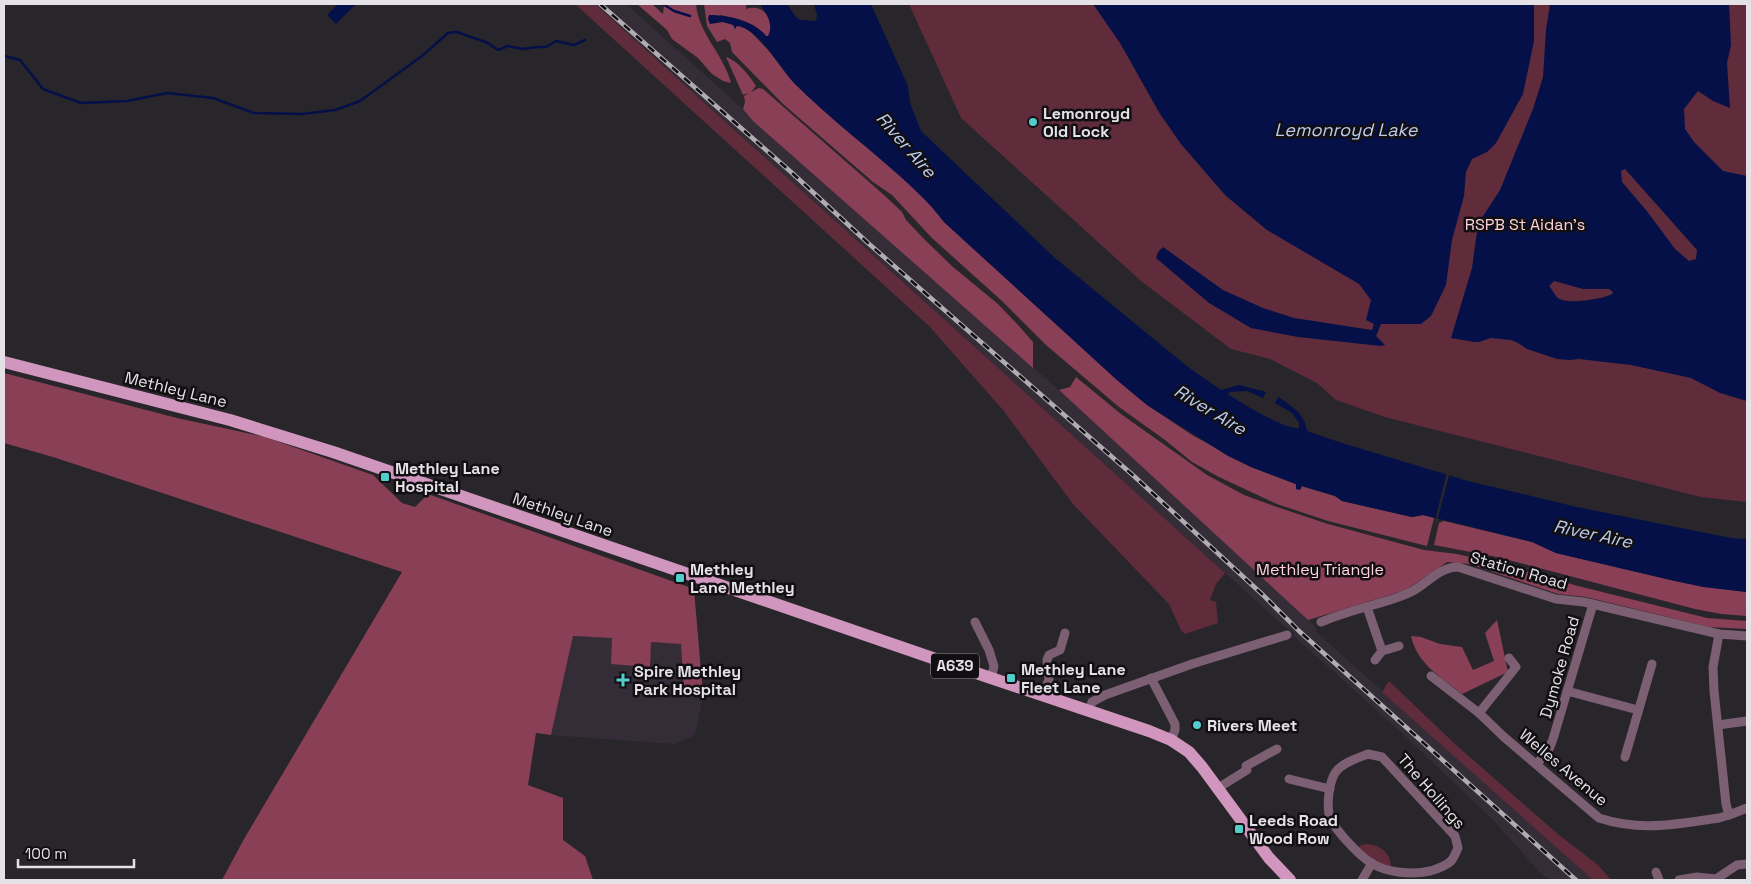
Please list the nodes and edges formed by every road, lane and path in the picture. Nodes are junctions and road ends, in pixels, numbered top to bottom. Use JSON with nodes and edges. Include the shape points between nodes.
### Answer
{"nodes":[{"id":1,"x":4,"y":362,"type":"edge"},
{"id":2,"x":1593,"y":604,"type":"junction"},
{"id":3,"x":1367,"y":607,"type":"junction"},
{"id":4,"x":975,"y":622,"type":"dead end"},
{"id":5,"x":1321,"y":622,"type":"dead end"},
{"id":6,"x":1065,"y":633,"type":"dead end"},
{"id":7,"x":1718,"y":634,"type":"junction"},
{"id":8,"x":1287,"y":635,"type":"dead end"},
{"id":9,"x":1747,"y":636,"type":"edge"},
{"id":10,"x":1399,"y":646,"type":"dead end"},
{"id":11,"x":1382,"y":651,"type":"junction"},
{"id":12,"x":1510,"y":658,"type":"dead end"},
{"id":13,"x":1375,"y":660,"type":"dead end"},
{"id":14,"x":1652,"y":664,"type":"dead end"},
{"id":15,"x":1431,"y":676,"type":"dead end"},
{"id":16,"x":992,"y":678,"type":"junction"},
{"id":17,"x":1151,"y":678,"type":"junction"},
{"id":18,"x":1568,"y":691,"type":"junction"},
{"id":19,"x":1043,"y":695,"type":"junction"},
{"id":20,"x":1089,"y":710,"type":"junction"},
{"id":21,"x":1638,"y":710,"type":"junction"},
{"id":22,"x":1479,"y":713,"type":"junction"},
{"id":23,"x":1747,"y":721,"type":"edge"},
{"id":24,"x":1718,"y":724,"type":"junction"},
{"id":25,"x":1171,"y":740,"type":"junction"},
{"id":26,"x":1277,"y":749,"type":"dead end"},
{"id":27,"x":1625,"y":757,"type":"dead end"},
{"id":28,"x":1537,"y":764,"type":"junction"},
{"id":29,"x":1289,"y":779,"type":"dead end"},
{"id":30,"x":1218,"y":788,"type":"junction"},
{"id":31,"x":1330,"y":790,"type":"junction"},
{"id":32,"x":1747,"y":808,"type":"edge"},
{"id":33,"x":1729,"y":815,"type":"junction"},
{"id":34,"x":1372,"y":863,"type":"junction"},
{"id":35,"x":1747,"y":864,"type":"edge"},
{"id":36,"x":1290,"y":880,"type":"edge"},
{"id":37,"x":1362,"y":880,"type":"edge"},
{"id":38,"x":1679,"y":880,"type":"edge"},
{"id":39,"x":1716,"y":880,"type":"edge"}],
"edges":[{"from":1,"to":16,"type":"main road","name":"Methley Lane","number":"A639","via":[[230,420],[333,452]]},
{"from":2,"to":3,"type":"street","name":"Station Road","via":[[1556,599],[1450,567],[1401,597]]},
{"from":2,"to":7,"type":"street","name":"Station Road"},
{"from":2,"to":18,"type":"street","name":"Dymoke Road"},
{"from":3,"to":5,"type":"street","name":"Station Road"},
{"from":3,"to":11,"type":"street"},
{"from":4,"to":16,"type":"street","via":[[994,666]]},
{"from":6,"to":19,"type":"street","via":[[1060,650],[1049,655],[1047,660],[1049,679]]},
{"from":7,"to":9,"type":"street","name":"Station Road"},
{"from":7,"to":24,"type":"street","via":[[1713,667]]},
{"from":8,"to":17,"type":"street"},
{"from":10,"to":11,"type":"street"},
{"from":11,"to":13,"type":"street"},
{"from":12,"to":22,"type":"street","via":[[1516,667]]},
{"from":14,"to":21,"type":"street"},
{"from":15,"to":22,"type":"street","name":"Welles Avenue"},
{"from":16,"to":19,"type":"main road","number":"A639"},
{"from":17,"to":20,"type":"street","via":[[1105,695],[1092,702]]},
{"from":17,"to":25,"type":"street","via":[[1175,724]]},
{"from":18,"to":21,"type":"street"},
{"from":18,"to":28,"type":"street","name":"Dymoke Road","via":[[1549,749]]},
{"from":19,"to":20,"type":"main road","number":"A639"},
{"from":20,"to":25,"type":"main road","number":"A639"},
{"from":21,"to":27,"type":"street"},
{"from":22,"to":28,"type":"street","name":"Welles Avenue"},
{"from":23,"to":24,"type":"street"},
{"from":24,"to":33,"type":"street"},
{"from":25,"to":30,"type":"main road","number":"A639","via":[[1189,752]]},
{"from":26,"to":30,"type":"street","via":[[1246,766],[1247,770]]},
{"from":28,"to":33,"type":"street","name":"Welles Avenue","via":[[1599,818],[1613,822],[1649,827]]},
{"from":29,"to":31,"type":"street"},
{"from":30,"to":36,"type":"main road","number":"A639","via":[[1269,858]]},
{"from":31,"to":34,"type":"street","name":"The Hollings","via":[[1329,816],[1354,849]]},
{"from":31,"to":34,"type":"street","name":"The Hollings","via":[[1335,772],[1349,761],[1368,754],[1382,757],[1455,836],[1458,848],[1451,862],[1420,873],[1388,869]]},
{"from":32,"to":33,"type":"street","name":"Welles Avenue"},
{"from":34,"to":37,"type":"street"},
{"from":35,"to":39,"type":"street","via":[[1737,865]]},
{"from":38,"to":39,"type":"street","via":[[1697,877]]}]}
